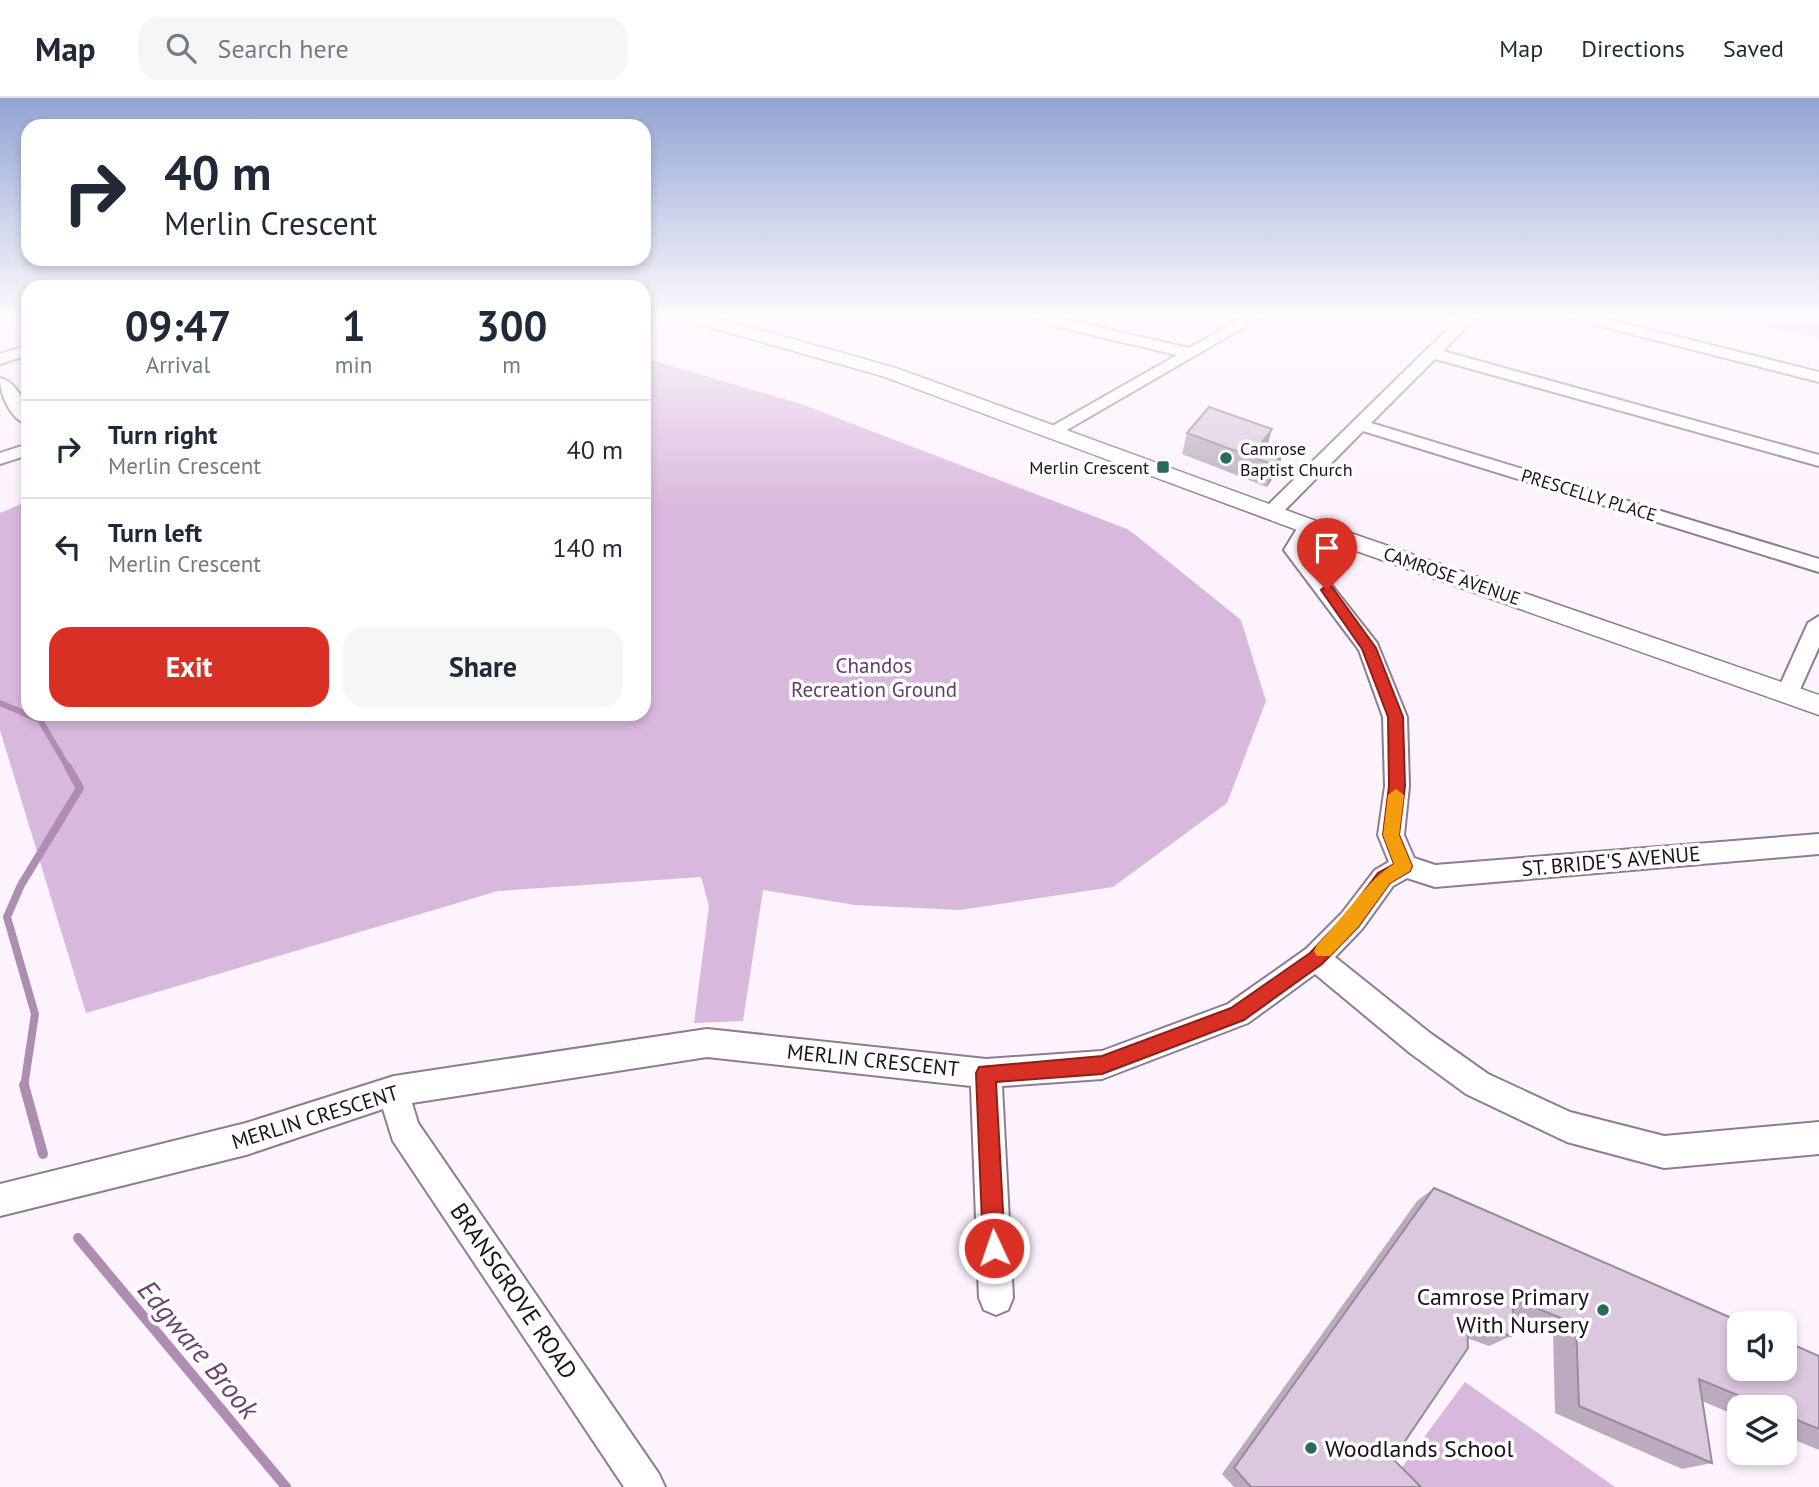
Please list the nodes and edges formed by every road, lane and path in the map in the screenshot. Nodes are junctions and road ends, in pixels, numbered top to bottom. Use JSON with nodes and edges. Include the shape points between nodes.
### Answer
{"nodes":[{"id":1,"x":910,"y":380,"type":"edge"},
{"id":2,"x":1144,"y":380,"type":"edge"},
{"id":3,"x":1405,"y":380,"type":"edge"},
{"id":4,"x":1525,"y":380,"type":"edge"},
{"id":5,"x":0,"y":383,"type":"edge"},
{"id":6,"x":21,"y":410,"type":"edge"},
{"id":7,"x":1360,"y":425,"type":"junction"},
{"id":8,"x":1053,"y":433,"type":"junction"},
{"id":9,"x":21,"y":451,"type":"edge"},
{"id":10,"x":0,"y":458,"type":"edge"},
{"id":11,"x":1819,"y":461,"type":"edge"},
{"id":12,"x":1271,"y":513,"type":"junction"},
{"id":13,"x":1308,"y":526,"type":"junction"},
{"id":14,"x":1819,"y":566,"type":"edge"},
{"id":15,"x":1819,"y":623,"type":"edge"},
{"id":16,"x":1787,"y":694,"type":"junction"},
{"id":17,"x":1819,"y":705,"type":"edge"},
{"id":18,"x":1819,"y":844,"type":"edge"},
{"id":19,"x":1404,"y":866,"type":"junction"},
{"id":20,"x":1316,"y":958,"type":"junction"},
{"id":21,"x":986,"y":1073,"type":"junction"},
{"id":22,"x":394,"y":1091,"type":"junction"},
{"id":23,"x":1819,"y":1138,"type":"edge"},
{"id":24,"x":0,"y":1200,"type":"edge"},
{"id":25,"x":996,"y":1298,"type":"dead end"},
{"id":26,"x":646,"y":1487,"type":"edge"}],
"edges":[{"from":1,"to":8,"type":"street","name":"CAMROSE AVENUE"},
{"from":2,"to":8,"type":"street"},
{"from":3,"to":7,"type":"street"},
{"from":4,"to":11,"type":"street"},
{"from":5,"to":6,"type":"street"},
{"from":7,"to":12,"type":"street"},
{"from":7,"to":14,"type":"street","name":"PRESCELLY PLACE"},
{"from":8,"to":12,"type":"street","name":"CAMROSE AVENUE"},
{"from":9,"to":10,"type":"street"},
{"from":12,"to":13,"type":"street","name":"CAMROSE AVENUE"},
{"from":13,"to":16,"type":"street","name":"CAMROSE AVENUE"},
{"from":13,"to":19,"type":"street","via":[[1294,550],[1369,648],[1395,717],[1397,786],[1391,835]]},
{"from":15,"to":16,"type":"street"},
{"from":16,"to":17,"type":"street","name":"CAMROSE AVENUE"},
{"from":18,"to":19,"type":"street","name":"ST. BRIDE'S AVENUE","via":[[1435,876]]},
{"from":19,"to":20,"type":"street","name":"MERLIN CRESCENT","via":[[1384,878]]},
{"from":20,"to":21,"type":"street","name":"MERLIN CRESCENT","via":[[1237,1014],[1102,1065]]},
{"from":20,"to":23,"type":"street","via":[[1477,1084],[1567,1127],[1664,1152]]},
{"from":21,"to":22,"type":"street","name":"MERLIN CRESCENT","via":[[707,1042]]},
{"from":21,"to":25,"type":"street"},
{"from":22,"to":24,"type":"street","name":"MERLIN CRESCENT","via":[[246,1139]]},
{"from":22,"to":26,"type":"street","name":"BRANSGROVE ROAD","via":[[404,1130]]}]}
